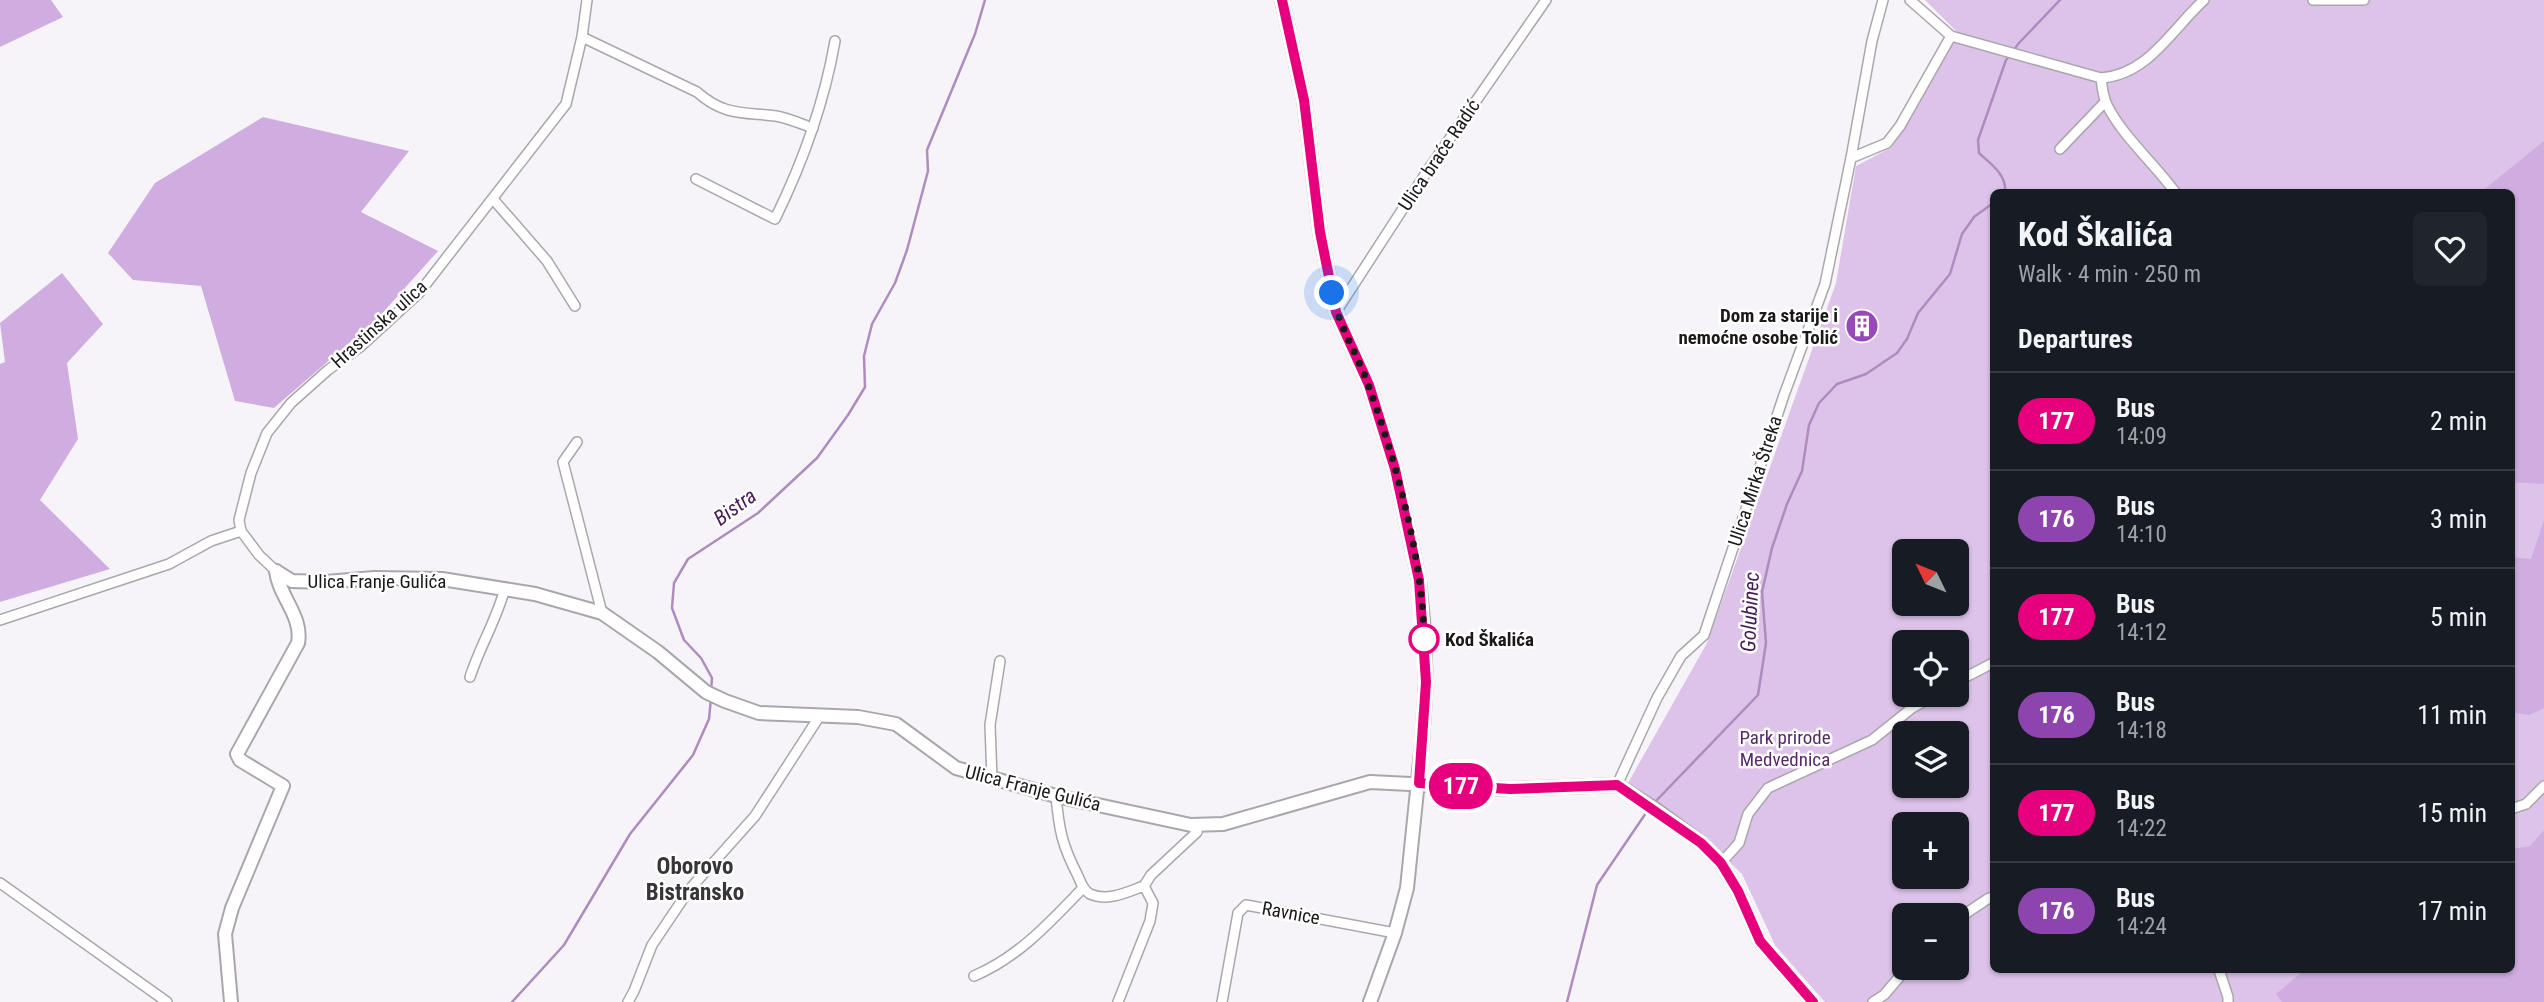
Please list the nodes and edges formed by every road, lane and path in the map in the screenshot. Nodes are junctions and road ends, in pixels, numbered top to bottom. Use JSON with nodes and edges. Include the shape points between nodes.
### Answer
{"nodes":[{"id":1,"x":587,"y":0,"type":"edge"},
{"id":2,"x":1282,"y":0,"type":"edge"},
{"id":3,"x":1546,"y":0,"type":"edge"},
{"id":4,"x":1883,"y":0,"type":"edge"},
{"id":5,"x":1910,"y":0,"type":"edge"},
{"id":6,"x":2204,"y":0,"type":"edge"},
{"id":7,"x":2314,"y":0,"type":"edge"},
{"id":8,"x":2364,"y":0,"type":"edge"},
{"id":9,"x":1951,"y":36,"type":"junction"},
{"id":10,"x":582,"y":37,"type":"junction"},
{"id":11,"x":835,"y":41,"type":"dead end"},
{"id":12,"x":2101,"y":78,"type":"junction"},
{"id":13,"x":2105,"y":102,"type":"junction"},
{"id":14,"x":813,"y":128,"type":"junction"},
{"id":15,"x":2060,"y":149,"type":"dead end"},
{"id":16,"x":1852,"y":158,"type":"junction"},
{"id":17,"x":696,"y":179,"type":"dead end"},
{"id":18,"x":2173,"y":189,"type":"edge"},
{"id":19,"x":493,"y":200,"type":"junction"},
{"id":20,"x":575,"y":306,"type":"dead end"},
{"id":21,"x":1336,"y":312,"type":"junction"},
{"id":22,"x":577,"y":442,"type":"dead end"},
{"id":23,"x":241,"y":531,"type":"junction"},
{"id":24,"x":276,"y":571,"type":"junction"},
{"id":25,"x":505,"y":588,"type":"junction"},
{"id":26,"x":603,"y":613,"type":"junction"},
{"id":27,"x":0,"y":620,"type":"edge"},
{"id":28,"x":1000,"y":661,"type":"dead end"},
{"id":29,"x":1990,"y":665,"type":"edge"},
{"id":30,"x":1969,"y":675,"type":"edge"},
{"id":31,"x":470,"y":677,"type":"dead end"},
{"id":32,"x":1914,"y":707,"type":"edge"},
{"id":33,"x":819,"y":717,"type":"junction"},
{"id":34,"x":992,"y":779,"type":"junction"},
{"id":35,"x":1419,"y":783,"type":"junction"},
{"id":36,"x":1617,"y":785,"type":"junction"},
{"id":37,"x":2544,"y":786,"type":"edge"},
{"id":38,"x":1056,"y":796,"type":"junction"},
{"id":39,"x":2515,"y":808,"type":"edge"},
{"id":40,"x":1191,"y":825,"type":"junction"},
{"id":41,"x":1721,"y":863,"type":"junction"},
{"id":42,"x":0,"y":883,"type":"edge"},
{"id":43,"x":1144,"y":886,"type":"junction"},
{"id":44,"x":1083,"y":888,"type":"junction"},
{"id":45,"x":1989,"y":898,"type":"dead end"},
{"id":46,"x":1969,"y":911,"type":"edge"},
{"id":47,"x":1395,"y":933,"type":"junction"},
{"id":48,"x":2220,"y":973,"type":"edge"},
{"id":49,"x":974,"y":976,"type":"dead end"},
{"id":50,"x":1897,"y":980,"type":"edge"},
{"id":51,"x":166,"y":1002,"type":"edge"},
{"id":52,"x":231,"y":1002,"type":"edge"},
{"id":53,"x":628,"y":1002,"type":"edge"},
{"id":54,"x":1118,"y":1002,"type":"edge"},
{"id":55,"x":1222,"y":1002,"type":"edge"},
{"id":56,"x":1370,"y":1002,"type":"edge"},
{"id":57,"x":1813,"y":1002,"type":"edge"},
{"id":58,"x":1873,"y":1002,"type":"edge"},
{"id":59,"x":2228,"y":1002,"type":"edge"}],
"edges":[{"from":1,"to":10,"type":"street","name":"Hrastinska ulica"},
{"from":2,"to":21,"type":"street","via":[[1304,100],[1320,232]]},
{"from":3,"to":21,"type":"street","name":"Ulica braće Radić"},
{"from":4,"to":16,"type":"street","name":"Ulica Mirka Štreka"},
{"from":5,"to":9,"type":"street"},
{"from":6,"to":12,"type":"street","via":[[2147,61],[2114,77]]},
{"from":7,"to":8,"type":"street"},
{"from":9,"to":12,"type":"street"},
{"from":9,"to":16,"type":"street","via":[[1887,143]]},
{"from":10,"to":14,"type":"street","via":[[697,92],[712,106],[779,116]]},
{"from":10,"to":19,"type":"street","name":"Hrastinska ulica","via":[[566,103]]},
{"from":11,"to":14,"type":"street"},
{"from":12,"to":13,"type":"street"},
{"from":13,"to":15,"type":"street"},
{"from":13,"to":18,"type":"street"},
{"from":14,"to":17,"type":"street","via":[[775,219]]},
{"from":16,"to":36,"type":"street","name":"Ulica Mirka Štreka","via":[[1825,284],[1704,635],[1681,656]]},
{"from":19,"to":20,"type":"street","via":[[547,261]]},
{"from":19,"to":23,"type":"street","name":"Hrastinska ulica","via":[[419,293],[291,403],[267,433],[251,473],[239,520]]},
{"from":21,"to":35,"type":"street","via":[[1369,385],[1395,469],[1419,580],[1426,682]]},
{"from":22,"to":26,"type":"street","via":[[563,462]]},
{"from":23,"to":24,"type":"street"},
{"from":23,"to":27,"type":"street","via":[[169,564]]},
{"from":24,"to":25,"type":"street","name":"Ulica Franje Gulića","via":[[292,581],[442,579]]},
{"from":24,"to":52,"type":"street","via":[[300,631],[298,643],[237,754],[283,786],[225,934]]},
{"from":25,"to":26,"type":"street","name":"Ulica Franje Gulića"},
{"from":25,"to":31,"type":"street"},
{"from":26,"to":33,"type":"street","name":"Ulica Franje Gulića","via":[[725,702],[759,713]]},
{"from":28,"to":34,"type":"street","via":[[990,725]]},
{"from":29,"to":30,"type":"street"},
{"from":32,"to":41,"type":"street","via":[[1872,740],[1768,788],[1748,814],[1739,843]]},
{"from":33,"to":34,"type":"street","name":"Ulica Franje Gulića","via":[[858,717],[896,724],[956,768]]},
{"from":33,"to":53,"type":"street","via":[[755,816],[689,890],[652,945]]},
{"from":34,"to":38,"type":"street","name":"Ulica Franje Gulića"},
{"from":35,"to":36,"type":"street","name":"Ulica Franje Gulića","via":[[1510,789]]},
{"from":35,"to":40,"type":"street","name":"Ulica Franje Gulića","via":[[1370,782],[1223,824]]},
{"from":35,"to":47,"type":"street","via":[[1407,888]]},
{"from":36,"to":41,"type":"street","via":[[1701,843]]},
{"from":37,"to":39,"type":"street","via":[[2526,804]]},
{"from":38,"to":40,"type":"street","name":"Ulica Franje Gulića"},
{"from":38,"to":44,"type":"street","via":[[1063,848]]},
{"from":40,"to":43,"type":"street","via":[[1197,832]]},
{"from":41,"to":57,"type":"street","via":[[1760,941]]},
{"from":42,"to":51,"type":"street"},
{"from":43,"to":44,"type":"street","via":[[1114,897]]},
{"from":43,"to":54,"type":"street","via":[[1153,903],[1150,921]]},
{"from":44,"to":49,"type":"street","via":[[1011,957]]},
{"from":45,"to":46,"type":"street"},
{"from":47,"to":55,"type":"street","name":"Ravnice","via":[[1246,905],[1238,913]]},
{"from":47,"to":56,"type":"street"},
{"from":48,"to":59,"type":"street"},
{"from":50,"to":58,"type":"street"}]}
